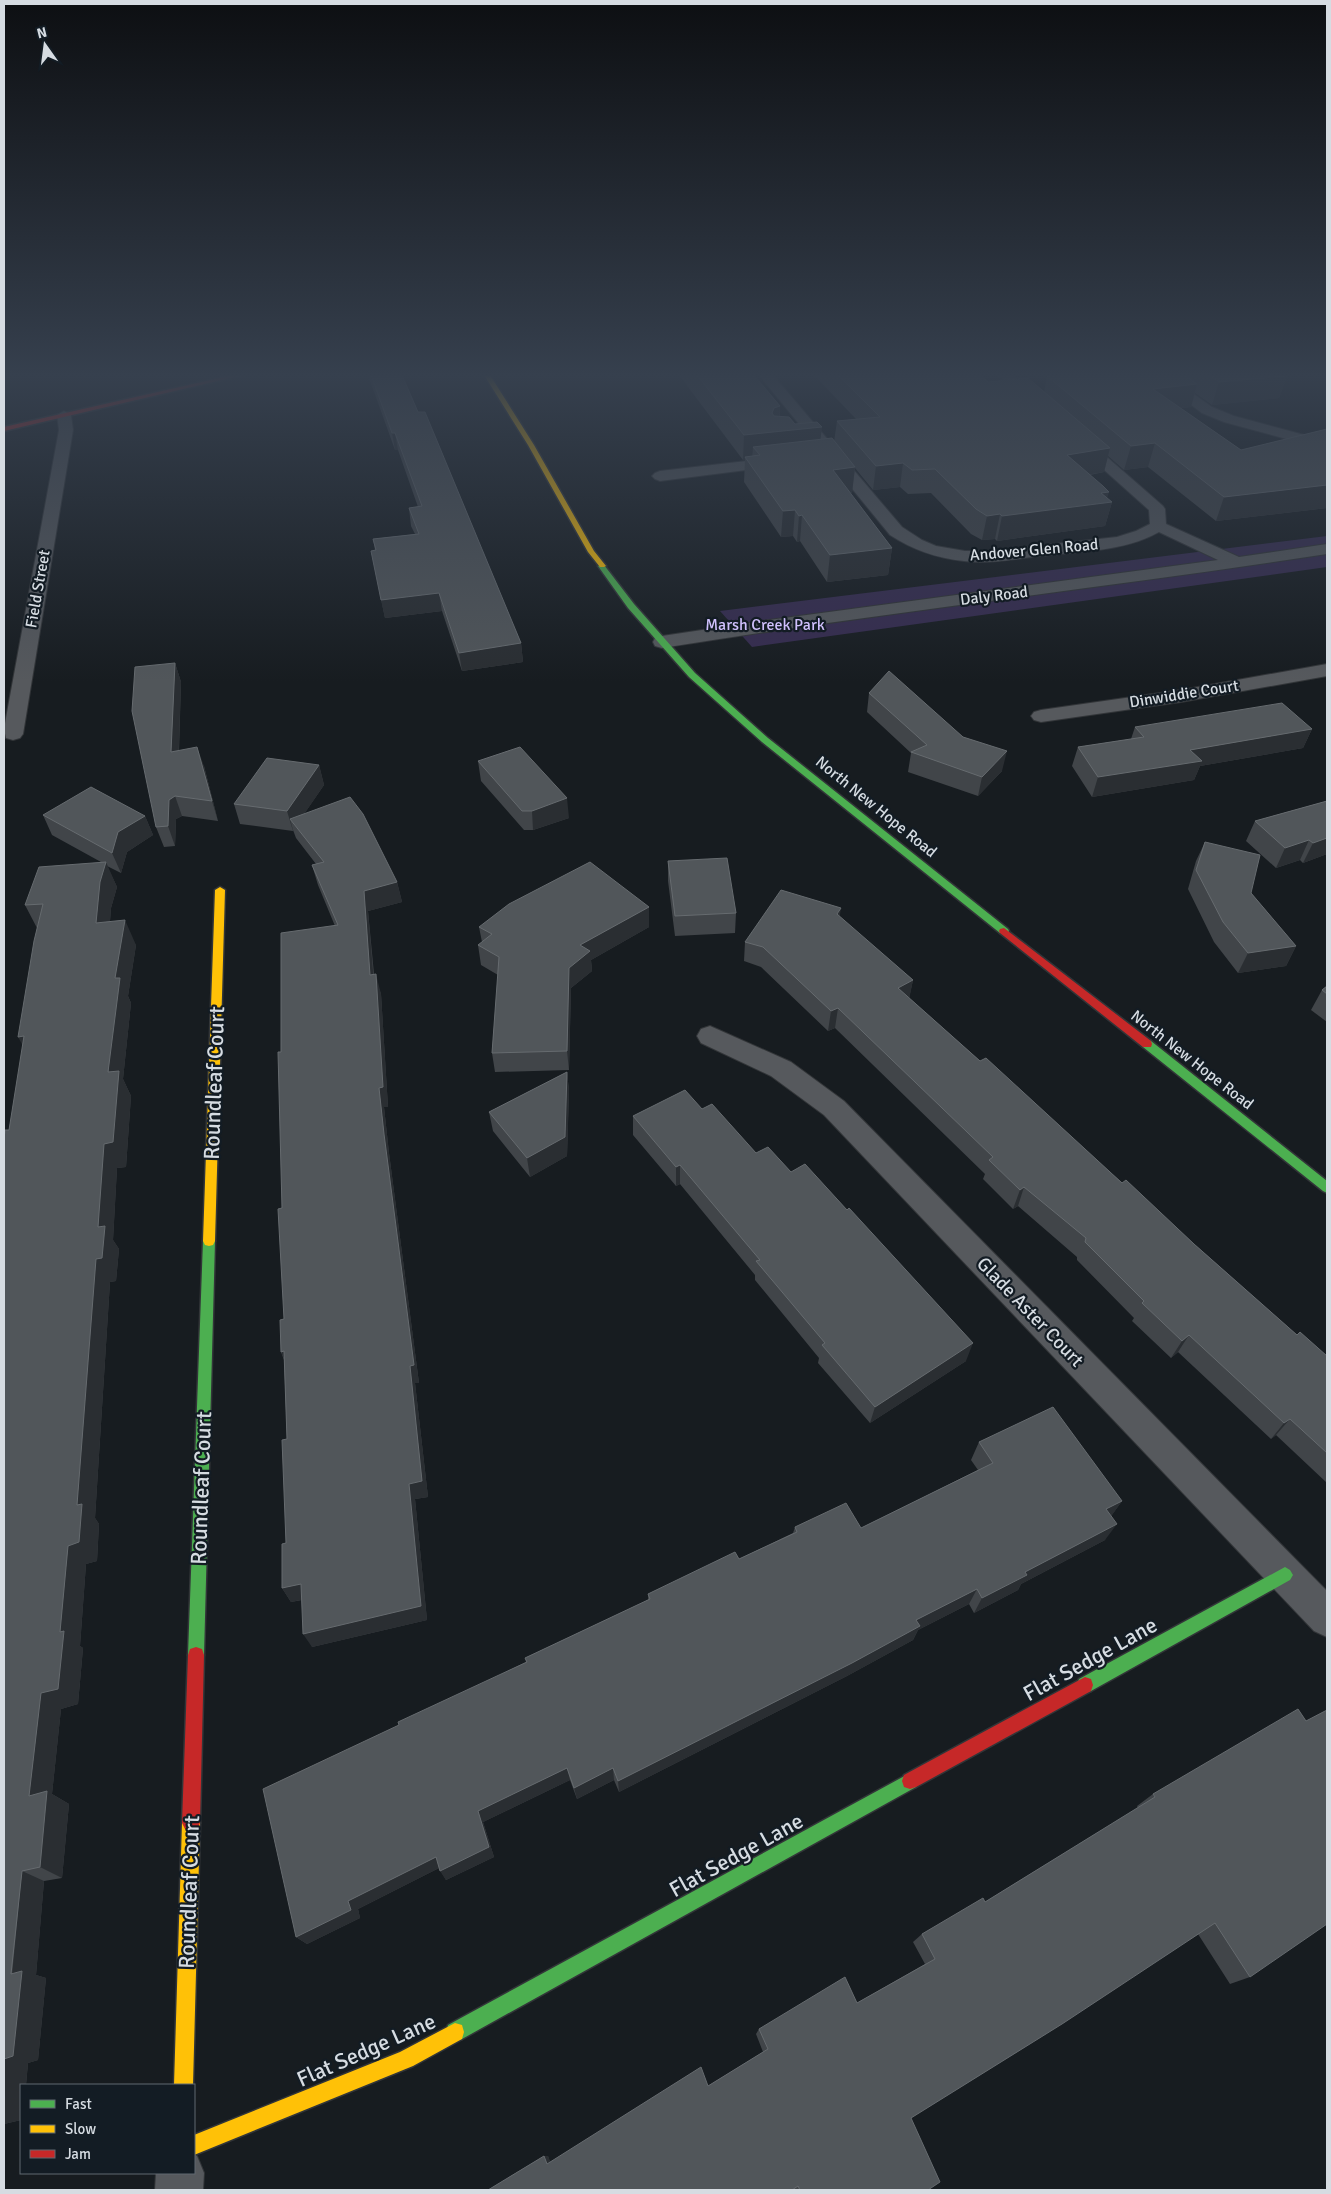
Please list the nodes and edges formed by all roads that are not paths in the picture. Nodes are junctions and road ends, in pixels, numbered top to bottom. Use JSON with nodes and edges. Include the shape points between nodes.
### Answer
{"nodes":[{"id":1,"x":58,"y":477,"type":"edge"},
{"id":2,"x":549,"y":477,"type":"edge"},
{"id":3,"x":851,"y":477,"type":"edge"},
{"id":4,"x":1121,"y":477,"type":"edge"},
{"id":5,"x":1158,"y":526,"type":"junction"},
{"id":6,"x":1327,"y":549,"type":"edge"},
{"id":7,"x":1235,"y":561,"type":"junction"},
{"id":8,"x":662,"y":642,"type":"junction"},
{"id":9,"x":1327,"y":670,"type":"edge"},
{"id":10,"x":1041,"y":716,"type":"dead end"},
{"id":11,"x":13,"y":734,"type":"dead end"},
{"id":12,"x":220,"y":890,"type":"dead end"},
{"id":13,"x":710,"y":1036,"type":"dead end"},
{"id":14,"x":1327,"y":1188,"type":"edge"},
{"id":15,"x":1285,"y":1575,"type":"junction"},
{"id":16,"x":1327,"y":1618,"type":"edge"},
{"id":17,"x":183,"y":2084,"type":"edge"},
{"id":18,"x":195,"y":2145,"type":"edge"},
{"id":19,"x":180,"y":2174,"type":"edge"},
{"id":20,"x":179,"y":2190,"type":"edge"}],
"edges":[{"from":1,"to":11,"type":"street","name":"Field Street"},
{"from":2,"to":8,"type":"street","name":"North New Hope Road","via":[[590,552]]},
{"from":3,"to":5,"type":"street","name":"Andover Glen Road","via":[[896,531],[932,550],[965,556],[1119,542]]},
{"from":4,"to":5,"type":"street","via":[[1157,509]]},
{"from":5,"to":7,"type":"street"},
{"from":6,"to":7,"type":"street","name":"Daly Road"},
{"from":7,"to":8,"type":"street","name":"Daly Road"},
{"from":8,"to":14,"type":"street","name":"North New Hope Road","via":[[692,675],[765,740]]},
{"from":9,"to":10,"type":"street","name":"Dinwiddie Court"},
{"from":12,"to":17,"type":"street","name":"Roundleaf Court"},
{"from":13,"to":15,"type":"street","name":"Glade Aster Court","via":[[781,1069],[834,1108]]},
{"from":15,"to":16,"type":"street","name":"Glade Aster Court"},
{"from":15,"to":18,"type":"street","name":"Flat Sedge Lane","via":[[406,2059]]},
{"from":19,"to":20,"type":"street"}]}
